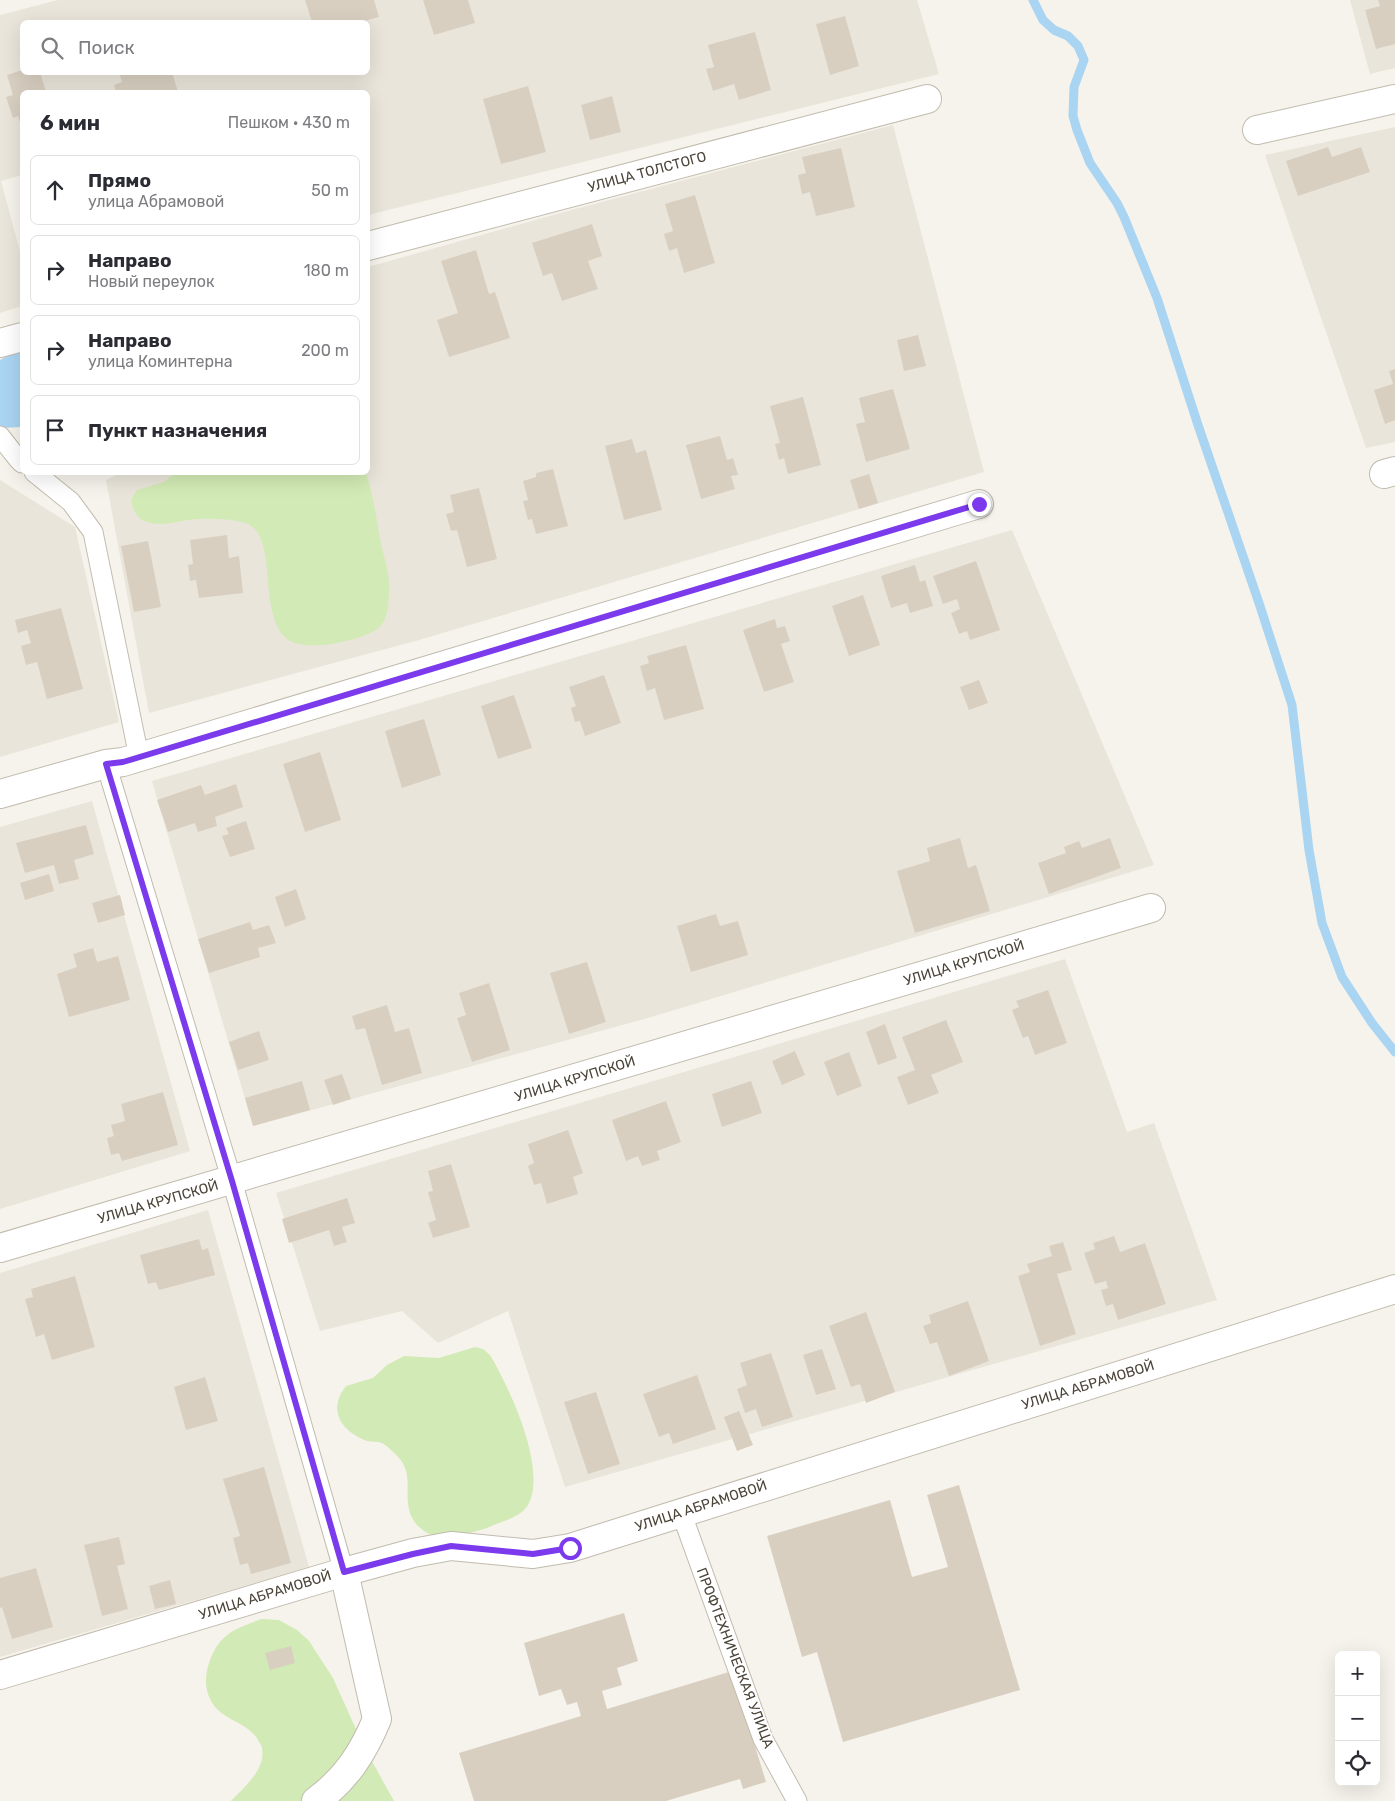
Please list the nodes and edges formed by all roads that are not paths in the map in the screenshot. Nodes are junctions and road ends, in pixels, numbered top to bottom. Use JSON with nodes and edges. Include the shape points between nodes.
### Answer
{"nodes":[{"id":1,"x":927,"y":99,"type":"dead end"},
{"id":2,"x":1395,"y":99,"type":"edge"},
{"id":3,"x":1256,"y":130,"type":"dead end"},
{"id":4,"x":370,"y":245,"type":"edge"},
{"id":5,"x":20,"y":338,"type":"edge"},
{"id":6,"x":0,"y":343,"type":"edge"},
{"id":7,"x":0,"y":436,"type":"edge"},
{"id":8,"x":20,"y":461,"type":"edge"},
{"id":9,"x":38,"y":475,"type":"edge"},
{"id":10,"x":979,"y":504,"type":"dead end"},
{"id":11,"x":139,"y":757,"type":"junction"},
{"id":12,"x":106,"y":764,"type":"junction"},
{"id":13,"x":0,"y":794,"type":"edge"},
{"id":14,"x":1151,"y":908,"type":"dead end"},
{"id":15,"x":232,"y":1181,"type":"junction"},
{"id":16,"x":0,"y":1248,"type":"edge"},
{"id":17,"x":1395,"y":1288,"type":"edge"},
{"id":18,"x":681,"y":1512,"type":"junction"},
{"id":19,"x":344,"y":1572,"type":"junction"},
{"id":20,"x":0,"y":1675,"type":"edge"},
{"id":21,"x":316,"y":1801,"type":"edge"},
{"id":22,"x":796,"y":1801,"type":"edge"}],
"edges":[{"from":1,"to":4,"type":"street","name":"УЛИЦА ТОЛСТОГО"},
{"from":2,"to":3,"type":"street"},
{"from":5,"to":6,"type":"street"},
{"from":7,"to":8,"type":"lane"},
{"from":9,"to":11,"type":"lane","via":[[71,502],[93,532]]},
{"from":10,"to":11,"type":"street"},
{"from":11,"to":12,"type":"street"},
{"from":12,"to":13,"type":"street"},
{"from":12,"to":15,"type":"lane"},
{"from":14,"to":15,"type":"street","name":"УЛИЦА КРУПСКОЙ"},
{"from":15,"to":16,"type":"street","name":"УЛИЦА КРУПСКОЙ"},
{"from":15,"to":19,"type":"lane"},
{"from":17,"to":18,"type":"street","name":"УЛИЦА АБРАМОВОЙ"},
{"from":18,"to":19,"type":"street","name":"УЛИЦА АБРАМОВОЙ","via":[[570,1548],[533,1554],[451,1546]]},
{"from":18,"to":22,"type":"lane","name":"ПРОФТЕХНИЧЕСКАЯ УЛИЦА","via":[[763,1739]]},
{"from":19,"to":20,"type":"street","name":"УЛИЦА АБРАМОВОЙ"},
{"from":19,"to":21,"type":"street","via":[[377,1719],[368,1741],[348,1772]]}]}
